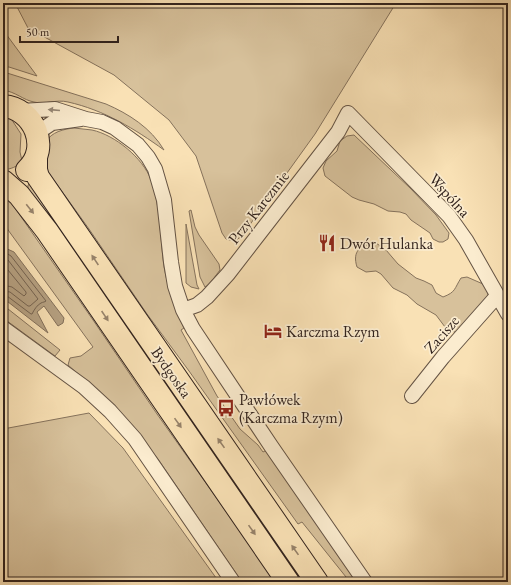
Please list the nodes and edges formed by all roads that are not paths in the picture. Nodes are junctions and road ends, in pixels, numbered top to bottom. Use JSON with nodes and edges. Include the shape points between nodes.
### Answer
{"nodes":[{"id":1,"x":8,"y":107,"type":"edge"},
{"id":2,"x":348,"y":113,"type":"joint"},
{"id":3,"x":86,"y":119,"type":"junction"},
{"id":4,"x":37,"y":132,"type":"junction"},
{"id":5,"x":36,"y":158,"type":"junction"},
{"id":6,"x":3,"y":181,"type":"edge"},
{"id":7,"x":497,"y":296,"type":"junction"},
{"id":8,"x":183,"y":310,"type":"junction"},
{"id":9,"x":508,"y":314,"type":"edge"},
{"id":10,"x":3,"y":328,"type":"edge"},
{"id":11,"x":412,"y":396,"type":"dead end"},
{"id":12,"x":233,"y":582,"type":"edge"},
{"id":13,"x":288,"y":582,"type":"edge"},
{"id":14,"x":317,"y":582,"type":"edge"},
{"id":15,"x":365,"y":582,"type":"edge"}],
"edges":[{"from":3,"to":1,"type":"street","one_way":true,"via":[[55,109]]},
{"from":1,"to":4,"type":"main road","via":[[27,117]]},
{"from":2,"to":7,"type":"street","name":"Wspólna","via":[[449,216],[466,240]]},
{"from":2,"to":8,"type":"street","name":"Przy Karczmie","via":[[338,132],[228,274],[197,305]]},
{"from":3,"to":4,"type":"street","via":[[52,123]]},
{"from":3,"to":8,"type":"street","via":[[115,128],[138,145],[155,169],[164,200],[174,286]]},
{"from":4,"to":5,"type":"main road","name":"Bydgoska"},
{"from":5,"to":6,"type":"main road","via":[[23,174]]},
{"from":14,"to":5,"type":"main road","name":"Bydgoska","one_way":true,"via":[[38,177]]},
{"from":6,"to":13,"type":"main road","name":"Bydgoska","one_way":true,"via":[[19,195],[47,231]]},
{"from":7,"to":9,"type":"street","name":"Wspólna"},
{"from":7,"to":11,"type":"street","name":"Zacisze"},
{"from":8,"to":15,"type":"street","via":[[271,446]]},
{"from":10,"to":12,"type":"street","via":[[84,387],[110,411],[134,439]]}]}
